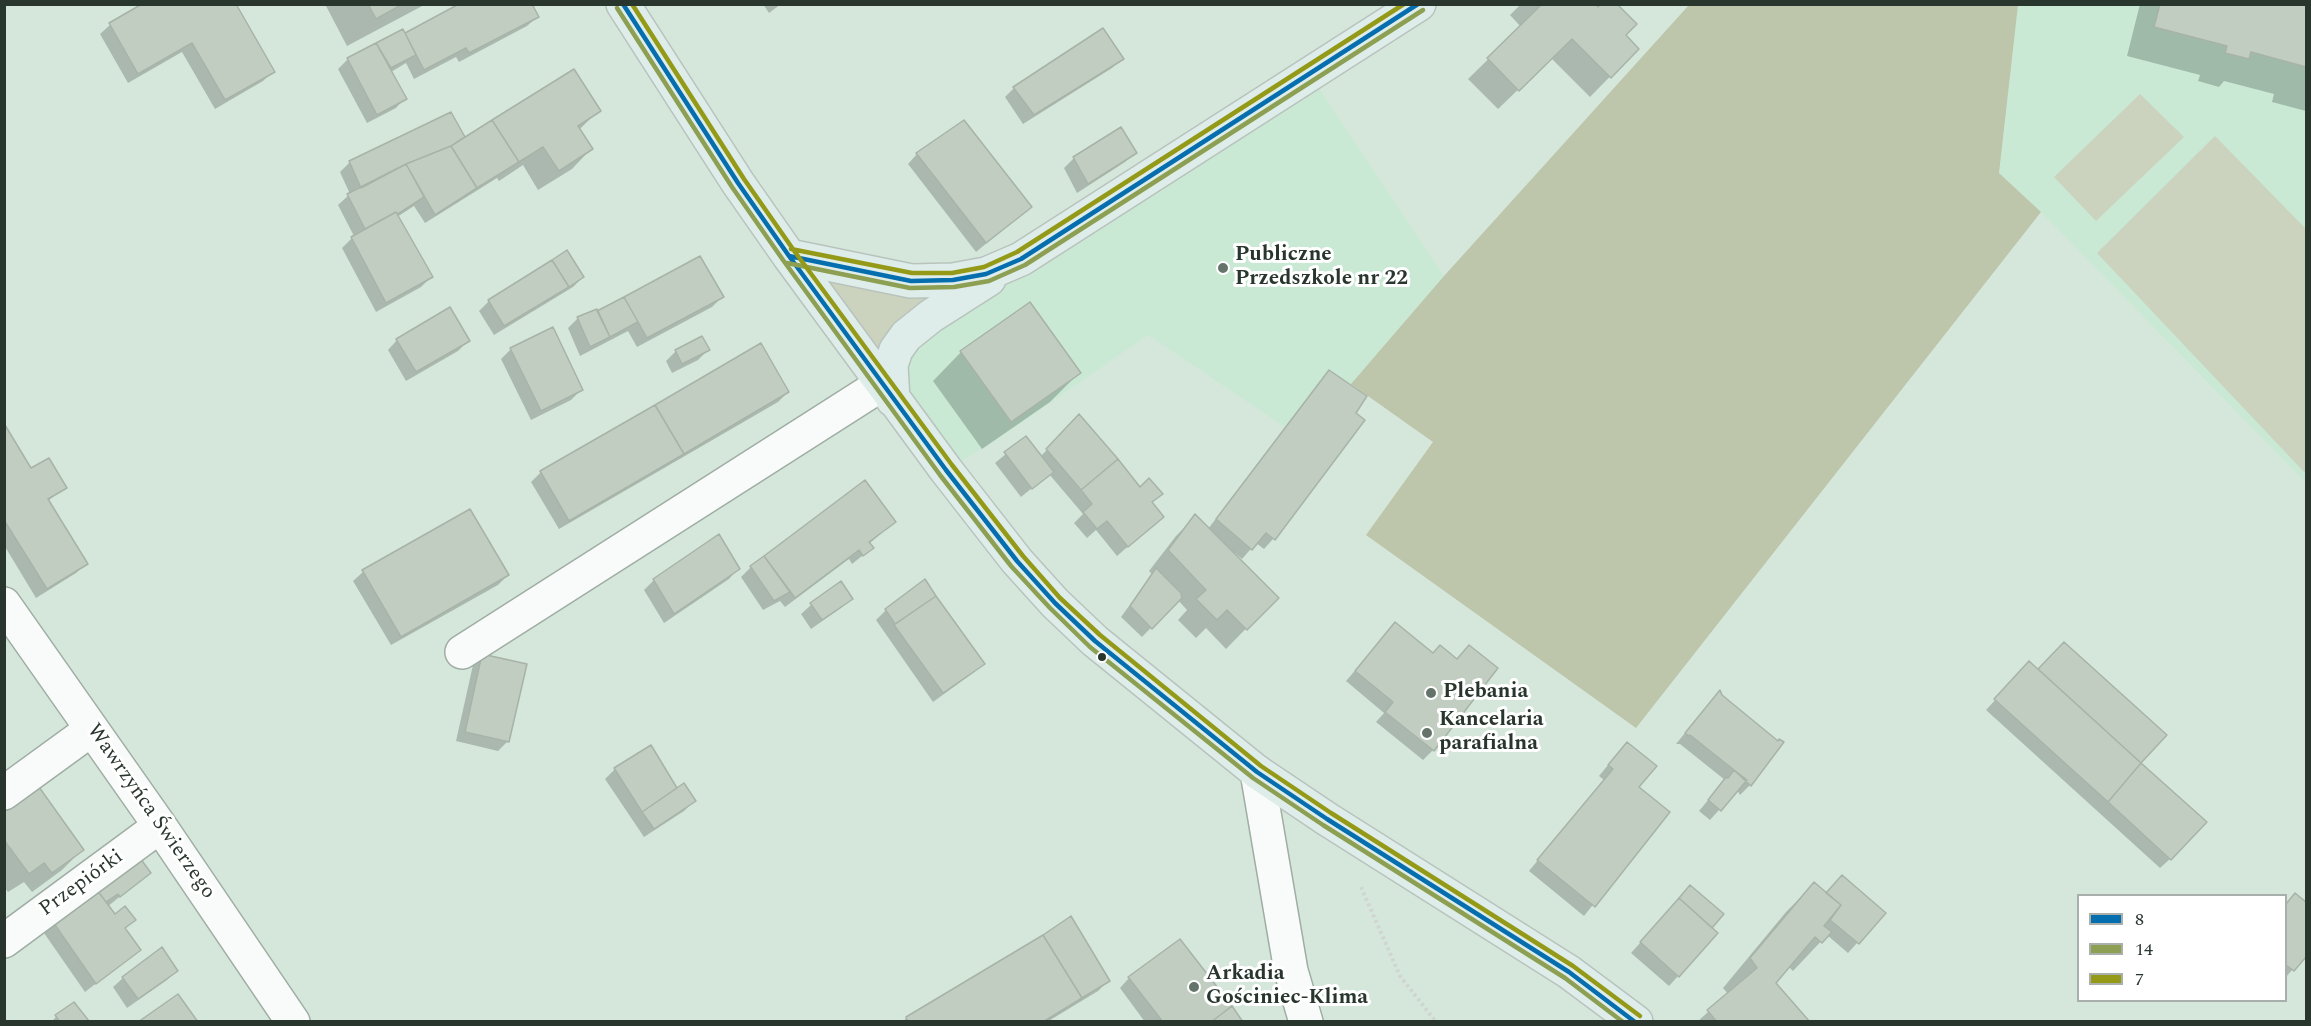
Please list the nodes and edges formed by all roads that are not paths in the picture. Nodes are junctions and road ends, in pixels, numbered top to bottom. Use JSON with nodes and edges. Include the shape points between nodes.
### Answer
{"nodes":[{"id":1,"x":623,"y":4,"type":"edge"},
{"id":2,"x":1419,"y":4,"type":"edge"},
{"id":3,"x":789,"y":256,"type":"junction"},
{"id":4,"x":1021,"y":259,"type":"junction"},
{"id":5,"x":888,"y":392,"type":"junction"},
{"id":6,"x":4,"y":604,"type":"edge"},
{"id":7,"x":462,"y":652,"type":"dead end"},
{"id":8,"x":92,"y":729,"type":"junction"},
{"id":9,"x":1257,"y":772,"type":"junction"},
{"id":10,"x":4,"y":793,"type":"edge"},
{"id":11,"x":160,"y":826,"type":"junction"},
{"id":12,"x":4,"y":941,"type":"edge"},
{"id":13,"x":293,"y":1022,"type":"edge"},
{"id":14,"x":1306,"y":1022,"type":"edge"},
{"id":15,"x":1636,"y":1022,"type":"edge"}],
"edges":[{"from":1,"to":3,"type":"main road"},
{"from":2,"to":4,"type":"main road"},
{"from":3,"to":4,"type":"main road","via":[[911,280],[953,280],[986,274]]},
{"from":3,"to":5,"type":"main road"},
{"from":4,"to":5,"type":"main road","via":[[906,336],[891,364]]},
{"from":5,"to":7,"type":"street"},
{"from":5,"to":9,"type":"main road","via":[[1017,561],[1055,603],[1095,641]]},
{"from":6,"to":8,"type":"street","name":"Wawrzyńca Świerzego"},
{"from":8,"to":10,"type":"street"},
{"from":8,"to":11,"type":"street","name":"Wawrzyńca Świerzego"},
{"from":9,"to":14,"type":"street","via":[[1291,971]]},
{"from":9,"to":15,"type":"main road","via":[[1569,972]]},
{"from":11,"to":12,"type":"street","name":"Przepiórki"},
{"from":11,"to":13,"type":"street","name":"Wawrzyńca Świerzego"}]}
